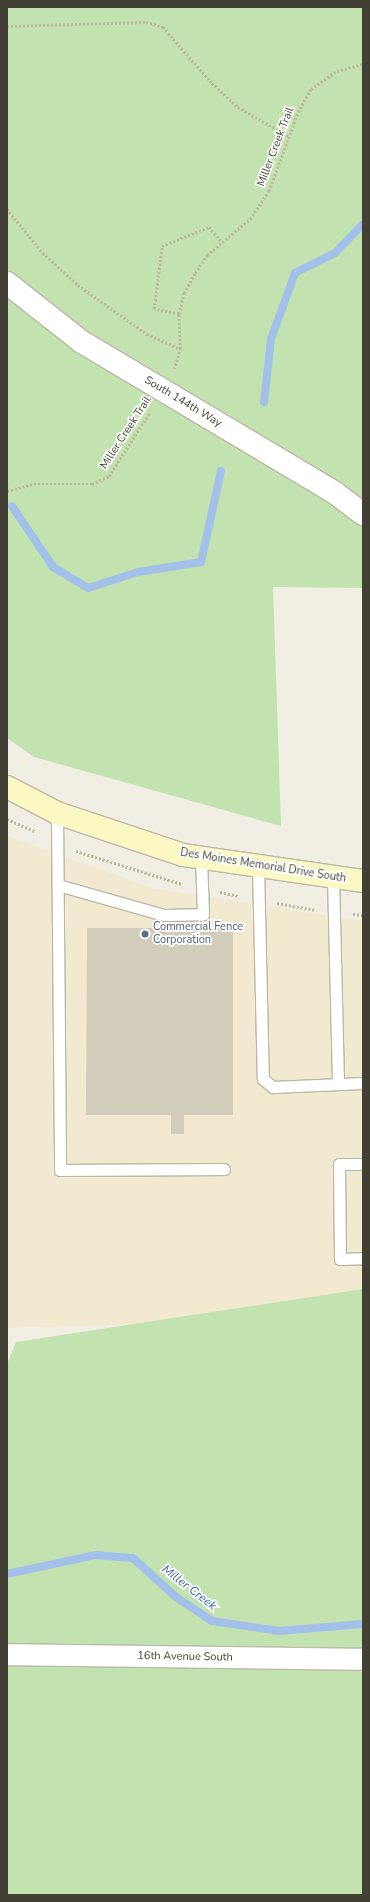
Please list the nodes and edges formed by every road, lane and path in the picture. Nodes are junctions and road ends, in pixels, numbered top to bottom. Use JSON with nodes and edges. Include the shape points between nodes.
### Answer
{"nodes":[{"id":1,"x":7,"y":26,"type":"edge"},
{"id":2,"x":363,"y":64,"type":"edge"},
{"id":3,"x":288,"y":136,"type":"junction"},
{"id":4,"x":7,"y":209,"type":"edge"},
{"id":5,"x":222,"y":241,"type":"junction"},
{"id":6,"x":7,"y":283,"type":"edge"},
{"id":7,"x":179,"y":314,"type":"junction"},
{"id":8,"x":180,"y":349,"type":"junction"},
{"id":9,"x":162,"y":390,"type":"junction"},
{"id":10,"x":7,"y":491,"type":"edge"},
{"id":11,"x":363,"y":514,"type":"edge"},
{"id":12,"x":7,"y":787,"type":"edge"},
{"id":13,"x":57,"y":813,"type":"junction"},
{"id":14,"x":201,"y":858,"type":"junction"},
{"id":15,"x":258,"y":866,"type":"junction"},
{"id":16,"x":363,"y":867,"type":"edge"},
{"id":17,"x":333,"y":877,"type":"junction"},
{"id":18,"x":363,"y":881,"type":"edge"},
{"id":19,"x":58,"y":885,"type":"junction"},
{"id":20,"x":363,"y":1083,"type":"edge"},
{"id":21,"x":338,"y":1084,"type":"junction"},
{"id":22,"x":363,"y":1164,"type":"edge"},
{"id":23,"x":224,"y":1169,"type":"dead end"},
{"id":24,"x":363,"y":1258,"type":"edge"},
{"id":25,"x":7,"y":1654,"type":"edge"},
{"id":26,"x":363,"y":1659,"type":"edge"}],
"edges":[{"from":1,"to":3,"type":"path","via":[[146,22],[163,27],[212,83],[238,107]]},
{"from":2,"to":3,"type":"path","name":"Miller Creek Trail","via":[[337,71],[311,89]]},
{"from":3,"to":5,"type":"path","name":"Miller Creek Trail","via":[[268,191],[250,219]]},
{"from":4,"to":8,"type":"path","via":[[43,253],[78,285],[148,334]]},
{"from":5,"to":7,"type":"path","name":"Miller Creek Trail","via":[[207,255],[195,272],[184,293]]},
{"from":5,"to":7,"type":"path","via":[[209,227],[162,246],[154,309]]},
{"from":6,"to":9,"type":"street","name":"South 144th Way","via":[[82,342]]},
{"from":7,"to":8,"type":"path","name":"Miller Creek Trail"},
{"from":8,"to":9,"type":"path","name":"Miller Creek Trail","via":[[178,364]]},
{"from":9,"to":10,"type":"path","name":"Miller Creek Trail","via":[[109,476],[92,484],[34,484]]},
{"from":9,"to":11,"type":"street","name":"South 144th Way","via":[[335,493]]},
{"from":12,"to":13,"type":"main road","name":"Des Moines Memorial Drive South"},
{"from":13,"to":14,"type":"main road","name":"Des Moines Memorial Drive South","via":[[183,855]]},
{"from":13,"to":19,"type":"lane"},
{"from":14,"to":15,"type":"main road","name":"Des Moines Memorial Drive South"},
{"from":14,"to":19,"type":"lane","via":[[203,914],[164,915]]},
{"from":15,"to":17,"type":"main road","name":"Des Moines Memorial Drive South"},
{"from":15,"to":21,"type":"lane","via":[[263,1079],[273,1087]]},
{"from":16,"to":17,"type":"main road"},
{"from":17,"to":18,"type":"main road","name":"Des Moines Memorial Drive South"},
{"from":17,"to":21,"type":"lane"},
{"from":19,"to":23,"type":"lane","via":[[60,1170]]},
{"from":20,"to":21,"type":"lane"},
{"from":22,"to":24,"type":"lane","via":[[339,1164],[340,1259]]},
{"from":25,"to":26,"type":"street","name":"16th Avenue South"}]}
